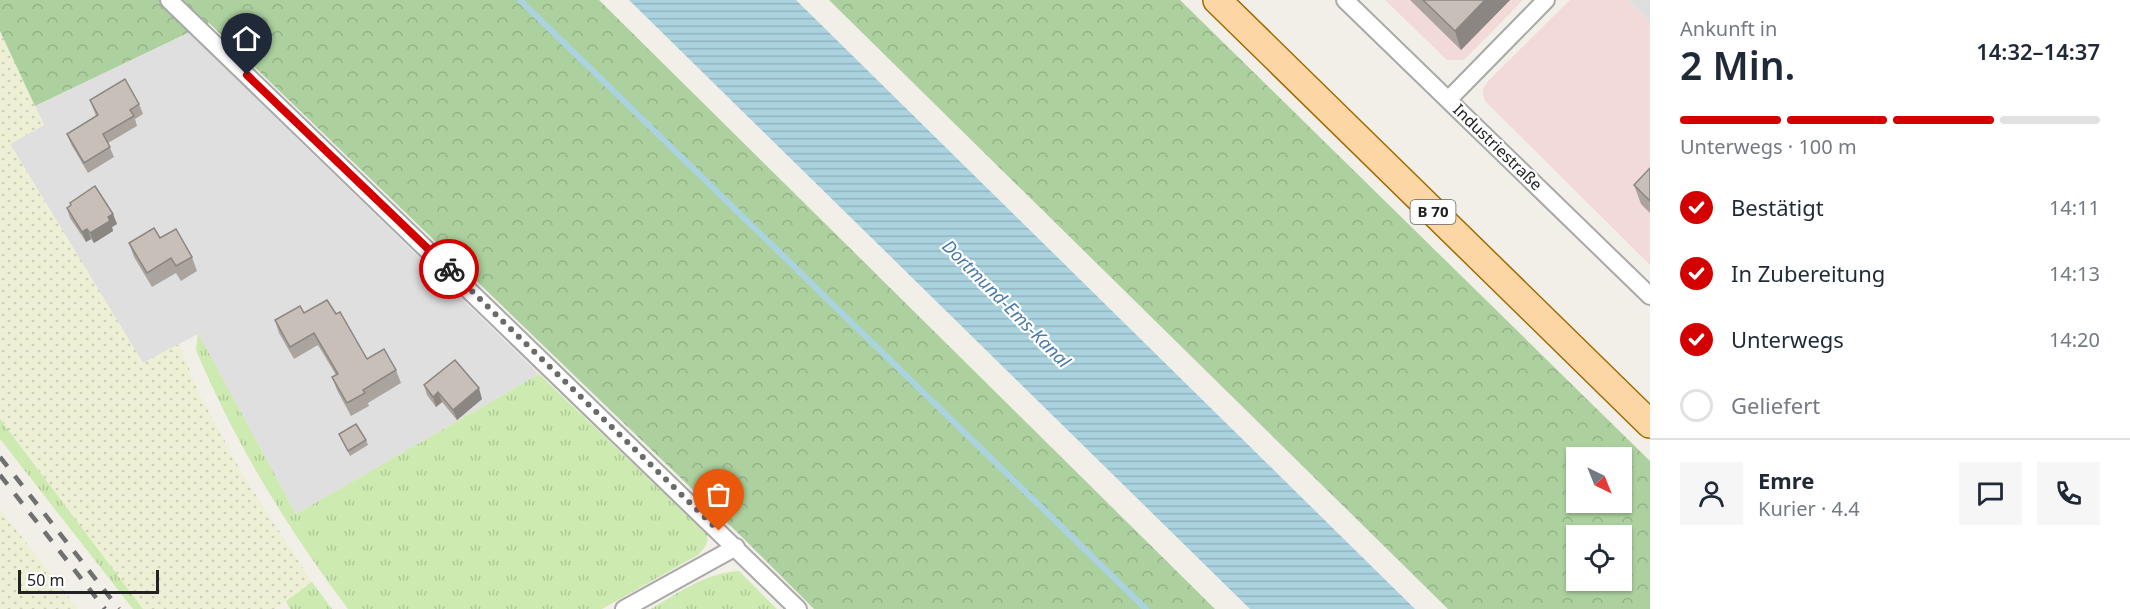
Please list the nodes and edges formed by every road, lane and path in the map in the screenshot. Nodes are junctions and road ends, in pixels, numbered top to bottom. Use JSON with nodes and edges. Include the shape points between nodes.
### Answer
{"nodes":[{"id":1,"x":169,"y":0,"type":"edge"},
{"id":2,"x":1217,"y":0,"type":"edge"},
{"id":3,"x":1345,"y":0,"type":"edge"},
{"id":4,"x":1546,"y":0,"type":"edge"},
{"id":5,"x":1449,"y":99,"type":"junction"},
{"id":6,"x":1650,"y":296,"type":"edge"},
{"id":7,"x":1650,"y":424,"type":"edge"},
{"id":8,"x":736,"y":547,"type":"junction"},
{"id":9,"x":624,"y":609,"type":"edge"},
{"id":10,"x":798,"y":609,"type":"edge"}],
"edges":[{"from":1,"to":8,"type":"street"},
{"from":2,"to":7,"type":"main road","number":"B 70"},
{"from":3,"to":5,"type":"street","name":"Industriestraße"},
{"from":4,"to":5,"type":"street"},
{"from":5,"to":6,"type":"street","name":"Industriestraße"},
{"from":8,"to":9,"type":"street"},
{"from":8,"to":10,"type":"street"}]}
